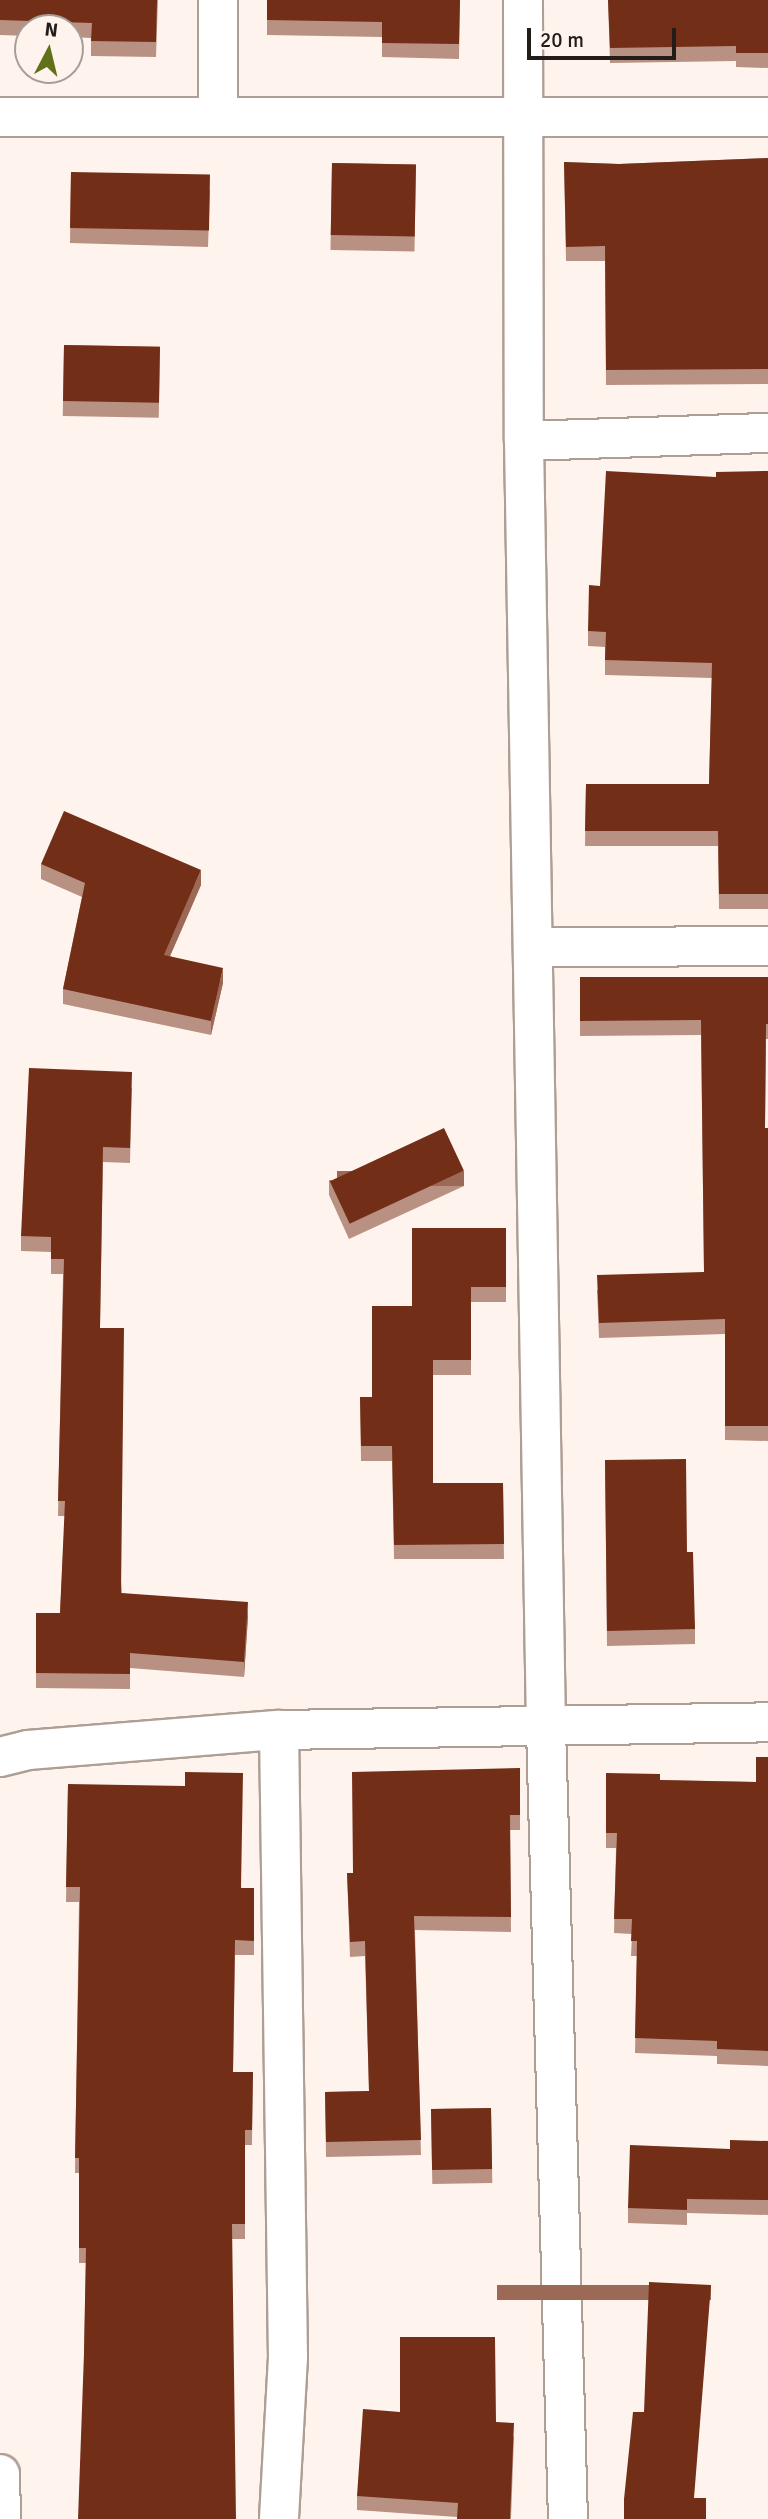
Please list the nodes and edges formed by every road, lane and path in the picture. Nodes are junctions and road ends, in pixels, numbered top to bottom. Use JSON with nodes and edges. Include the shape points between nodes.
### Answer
{"nodes":[{"id":1,"x":218,"y":0,"type":"edge"},
{"id":2,"x":523,"y":0,"type":"edge"},
{"id":3,"x":218,"y":114,"type":"junction"},
{"id":4,"x":526,"y":114,"type":"junction"},
{"id":5,"x":0,"y":117,"type":"edge"},
{"id":6,"x":768,"y":117,"type":"edge"},
{"id":7,"x":768,"y":433,"type":"edge"},
{"id":8,"x":524,"y":441,"type":"junction"},
{"id":9,"x":768,"y":946,"type":"edge"},
{"id":10,"x":536,"y":947,"type":"junction"},
{"id":11,"x":768,"y":1722,"type":"edge"},
{"id":12,"x":546,"y":1728,"type":"junction"},
{"id":13,"x":279,"y":1730,"type":"junction"},
{"id":14,"x":0,"y":1757,"type":"edge"},
{"id":15,"x":0,"y":2474,"type":"edge"},
{"id":16,"x":1,"y":2519,"type":"edge"},
{"id":17,"x":279,"y":2519,"type":"edge"},
{"id":18,"x":568,"y":2519,"type":"edge"}],
"edges":[{"from":1,"to":3,"type":"street"},
{"from":2,"to":4,"type":"street"},
{"from":3,"to":4,"type":"street"},
{"from":3,"to":5,"type":"street"},
{"from":4,"to":6,"type":"street"},
{"from":4,"to":8,"type":"street"},
{"from":7,"to":8,"type":"street"},
{"from":8,"to":10,"type":"street"},
{"from":9,"to":10,"type":"street"},
{"from":10,"to":12,"type":"street"},
{"from":11,"to":12,"type":"street"},
{"from":12,"to":13,"type":"street"},
{"from":12,"to":18,"type":"street"},
{"from":13,"to":14,"type":"street","via":[[28,1750]]},
{"from":13,"to":17,"type":"street","via":[[288,2357]]},
{"from":15,"to":16,"type":"street"}]}
